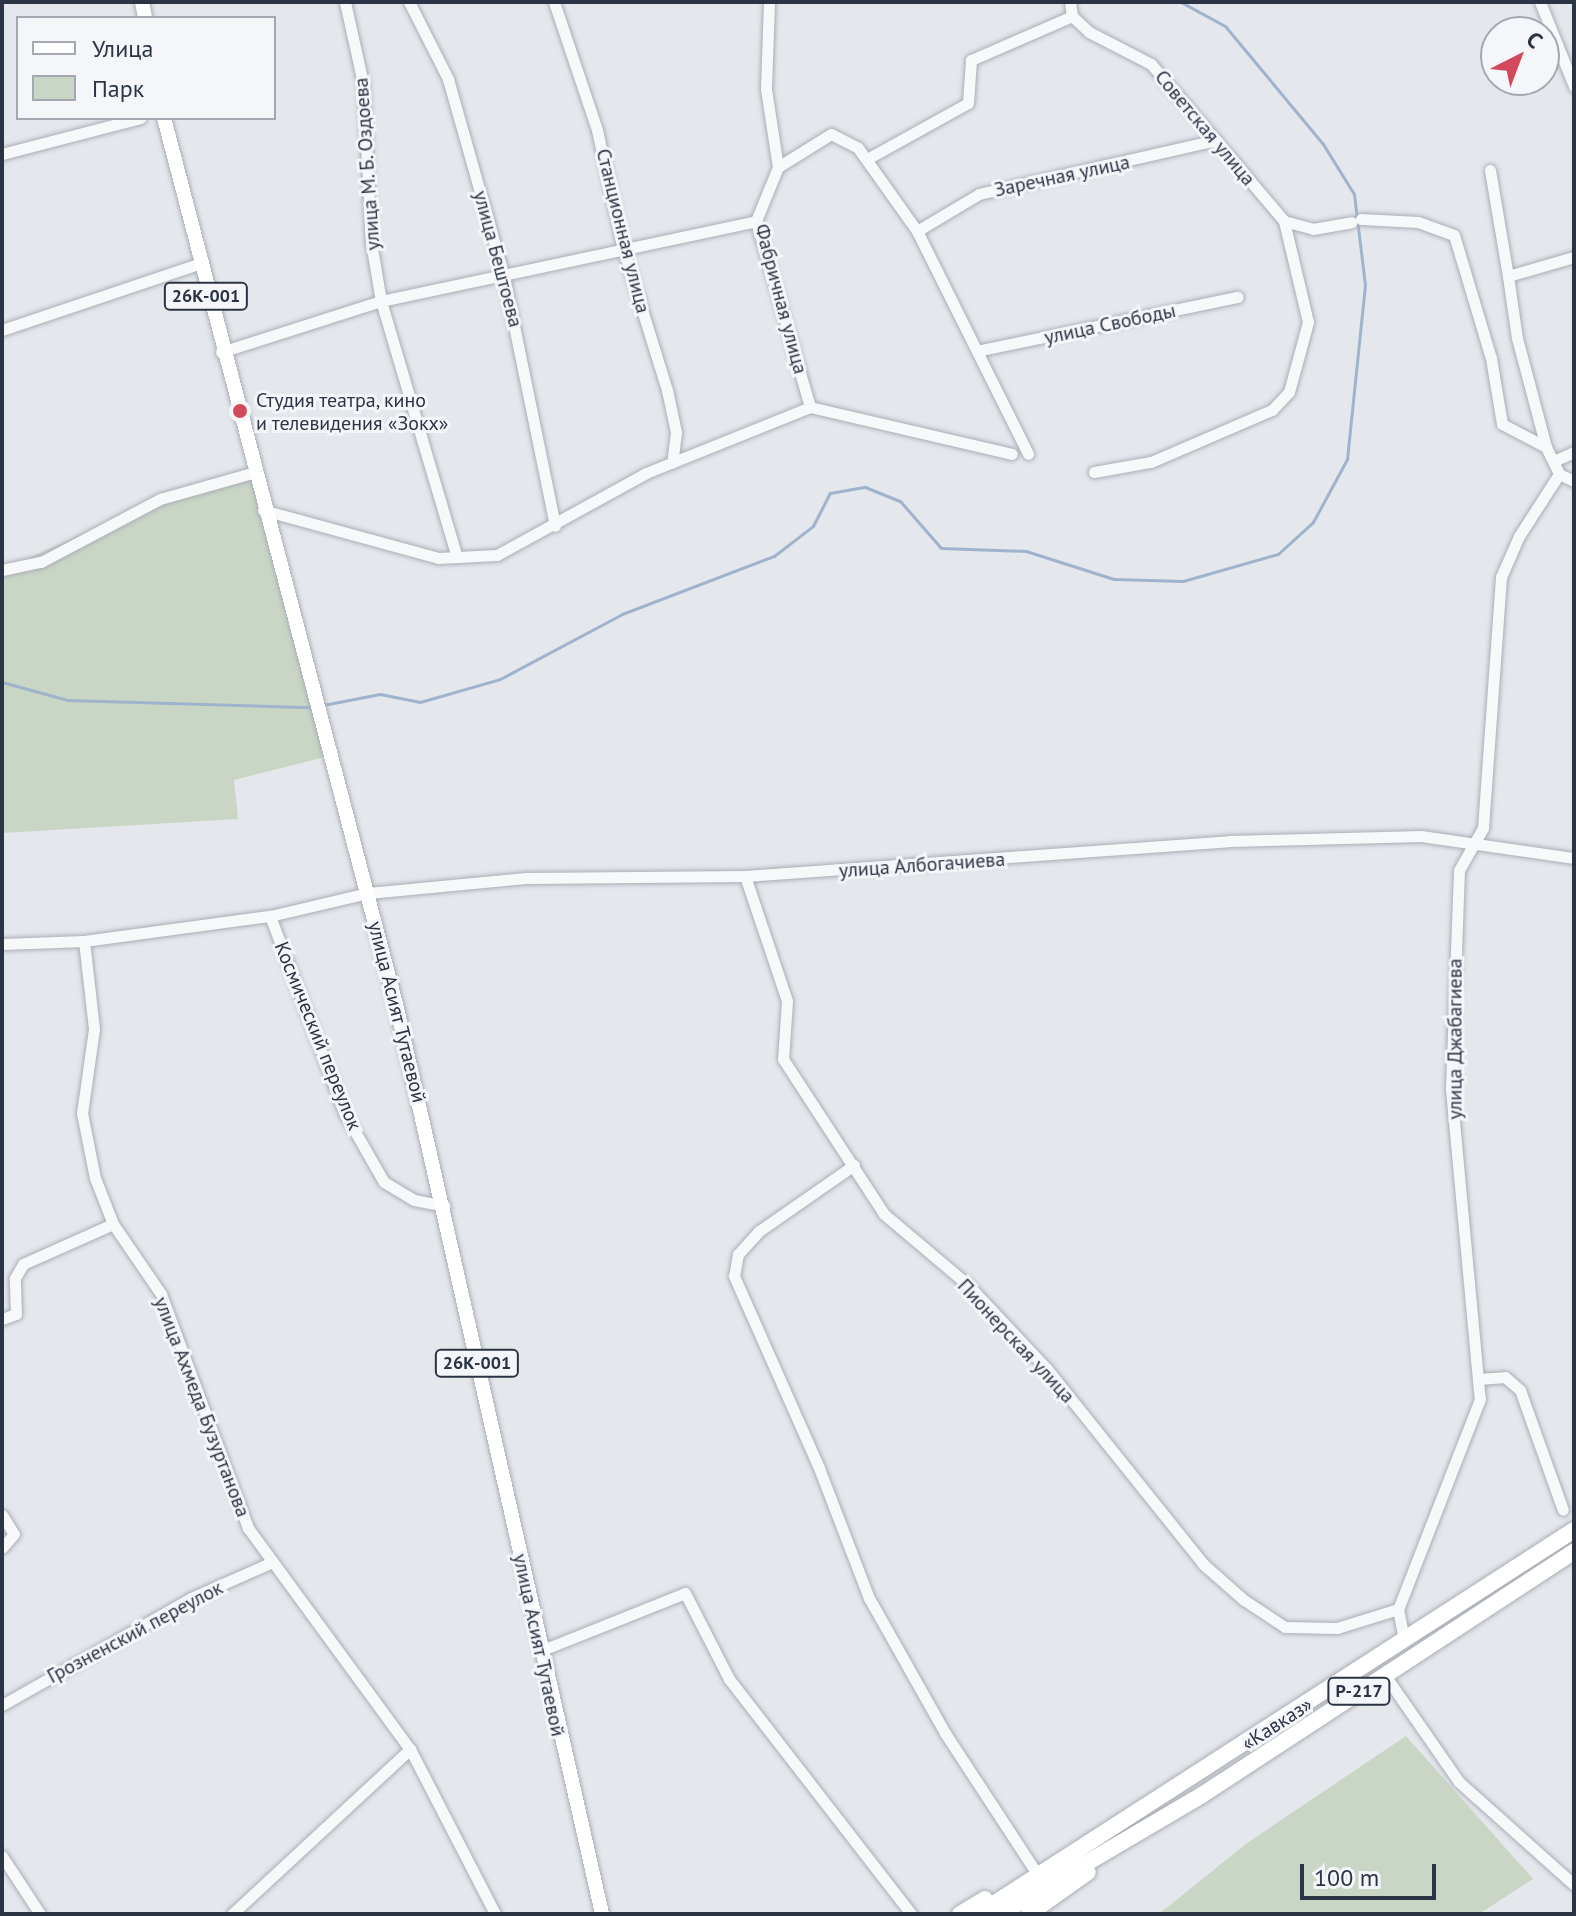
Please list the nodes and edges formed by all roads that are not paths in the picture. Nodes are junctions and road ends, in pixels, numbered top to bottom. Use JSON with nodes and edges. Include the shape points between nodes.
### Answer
{"nodes":[{"id":1,"x":345,"y":2,"type":"edge"},
{"id":2,"x":409,"y":2,"type":"edge"},
{"id":3,"x":554,"y":2,"type":"edge"},
{"id":4,"x":769,"y":2,"type":"edge"},
{"id":5,"x":1070,"y":2,"type":"edge"},
{"id":6,"x":1540,"y":2,"type":"edge"},
{"id":7,"x":1072,"y":16,"type":"junction"},
{"id":8,"x":1574,"y":86,"type":"edge"},
{"id":9,"x":132,"y":120,"type":"edge"},
{"id":10,"x":164,"y":120,"type":"edge"},
{"id":11,"x":1216,"y":140,"type":"junction"},
{"id":12,"x":2,"y":154,"type":"edge"},
{"id":13,"x":867,"y":159,"type":"junction"},
{"id":14,"x":778,"y":167,"type":"junction"},
{"id":15,"x":1490,"y":170,"type":"dead end"},
{"id":16,"x":756,"y":221,"type":"junction"},
{"id":17,"x":1284,"y":221,"type":"junction"},
{"id":18,"x":917,"y":231,"type":"junction"},
{"id":19,"x":623,"y":248,"type":"junction"},
{"id":20,"x":1574,"y":257,"type":"edge"},
{"id":21,"x":198,"y":264,"type":"junction"},
{"id":22,"x":1508,"y":276,"type":"junction"},
{"id":23,"x":504,"y":277,"type":"junction"},
{"id":24,"x":1238,"y":297,"type":"dead end"},
{"id":25,"x":381,"y":301,"type":"junction"},
{"id":26,"x":2,"y":330,"type":"edge"},
{"id":27,"x":981,"y":350,"type":"junction"},
{"id":28,"x":221,"y":352,"type":"junction"},
{"id":29,"x":810,"y":407,"type":"junction"},
{"id":30,"x":1546,"y":447,"type":"junction"},
{"id":31,"x":1574,"y":452,"type":"edge"},
{"id":32,"x":1012,"y":454,"type":"dead end"},
{"id":33,"x":1028,"y":454,"type":"dead end"},
{"id":34,"x":1556,"y":460,"type":"junction"},
{"id":35,"x":672,"y":463,"type":"junction"},
{"id":36,"x":1094,"y":472,"type":"dead end"},
{"id":37,"x":252,"y":473,"type":"junction"},
{"id":38,"x":1559,"y":474,"type":"junction"},
{"id":39,"x":1574,"y":481,"type":"edge"},
{"id":40,"x":262,"y":510,"type":"junction"},
{"id":41,"x":555,"y":526,"type":"junction"},
{"id":42,"x":457,"y":557,"type":"junction"},
{"id":43,"x":2,"y":570,"type":"edge"},
{"id":44,"x":1475,"y":848,"type":"junction"},
{"id":45,"x":1574,"y":858,"type":"edge"},
{"id":46,"x":745,"y":876,"type":"junction"},
{"id":47,"x":368,"y":893,"type":"junction"},
{"id":48,"x":270,"y":916,"type":"junction"},
{"id":49,"x":84,"y":941,"type":"junction"},
{"id":50,"x":2,"y":944,"type":"edge"},
{"id":51,"x":854,"y":1165,"type":"junction"},
{"id":52,"x":444,"y":1206,"type":"junction"},
{"id":53,"x":113,"y":1224,"type":"junction"},
{"id":54,"x":2,"y":1319,"type":"edge"},
{"id":55,"x":1478,"y":1379,"type":"junction"},
{"id":56,"x":1563,"y":1510,"type":"dead end"},
{"id":57,"x":2,"y":1515,"type":"edge"},
{"id":58,"x":1574,"y":1530,"type":"edge"},
{"id":59,"x":2,"y":1548,"type":"edge"},
{"id":60,"x":1574,"y":1552,"type":"edge"},
{"id":61,"x":270,"y":1563,"type":"junction"},
{"id":62,"x":1398,"y":1609,"type":"junction"},
{"id":63,"x":1404,"y":1641,"type":"junction"},
{"id":64,"x":540,"y":1651,"type":"junction"},
{"id":65,"x":1384,"y":1674,"type":"junction"},
{"id":66,"x":2,"y":1705,"type":"edge"},
{"id":67,"x":410,"y":1749,"type":"junction"},
{"id":68,"x":1150,"y":1807,"type":"junction"},
{"id":69,"x":1143,"y":1831,"type":"junction"},
{"id":70,"x":2,"y":1856,"type":"edge"},
{"id":71,"x":1034,"y":1869,"type":"junction"},
{"id":72,"x":1574,"y":1885,"type":"edge"},
{"id":73,"x":1005,"y":1906,"type":"edge"},
{"id":74,"x":40,"y":1914,"type":"edge"},
{"id":75,"x":232,"y":1914,"type":"edge"},
{"id":76,"x":495,"y":1914,"type":"edge"},
{"id":77,"x":602,"y":1914,"type":"edge"},
{"id":78,"x":911,"y":1914,"type":"edge"},
{"id":79,"x":960,"y":1914,"type":"edge"},
{"id":80,"x":978,"y":1914,"type":"edge"},
{"id":81,"x":1029,"y":1914,"type":"edge"}],
"edges":[{"from":1,"to":25,"type":"street","name":"улица М. Б. Оздоева","via":[[363,83],[371,242]]},
{"from":2,"to":23,"type":"street","name":"улица Бештоева","via":[[448,79]]},
{"from":3,"to":19,"type":"street","name":"Станционная улица","via":[[597,130]]},
{"from":4,"to":14,"type":"street","via":[[766,89]]},
{"from":5,"to":7,"type":"street"},
{"from":6,"to":8,"type":"street"},
{"from":7,"to":11,"type":"street","name":"Советская улица","via":[[1151,64]]},
{"from":7,"to":13,"type":"street","via":[[971,60],[968,103]]},
{"from":9,"to":12,"type":"street"},
{"from":10,"to":21,"type":"main road","name":"улица Асият Тутаевой","number":"26К-001"},
{"from":11,"to":17,"type":"street","name":"Советская улица"},
{"from":11,"to":18,"type":"street","name":"Заречная улица","via":[[979,194]]},
{"from":13,"to":14,"type":"street","via":[[850,140],[833,134]]},
{"from":13,"to":18,"type":"street"},
{"from":14,"to":16,"type":"street","name":"Фабричная улица"},
{"from":15,"to":22,"type":"street"},
{"from":16,"to":19,"type":"street"},
{"from":16,"to":29,"type":"street","name":"Фабричная улица"},
{"from":17,"to":30,"type":"street","via":[[1313,229],[1356,220],[1418,222],[1454,235],[1487,343],[1502,424]]},
{"from":17,"to":36,"type":"street","via":[[1308,322],[1289,392],[1272,410],[1151,462]]},
{"from":18,"to":27,"type":"street"},
{"from":19,"to":23,"type":"street"},
{"from":19,"to":35,"type":"street","name":"Станционная улица","via":[[667,390],[676,432]]},
{"from":20,"to":22,"type":"street"},
{"from":21,"to":26,"type":"street"},
{"from":21,"to":28,"type":"main road","name":"улица Асият Тутаевой","number":"26К-001"},
{"from":22,"to":30,"type":"street","via":[[1517,338]]},
{"from":23,"to":25,"type":"street"},
{"from":23,"to":41,"type":"street","name":"улица Бештоева"},
{"from":24,"to":27,"type":"street","name":"улица Свободы"},
{"from":25,"to":28,"type":"street"},
{"from":25,"to":42,"type":"street","name":"улица М. Б. Оздоева"},
{"from":27,"to":33,"type":"street"},
{"from":28,"to":37,"type":"main road","name":"улица Асият Тутаевой","number":"26К-001"},
{"from":29,"to":32,"type":"street"},
{"from":29,"to":35,"type":"street"},
{"from":30,"to":34,"type":"street"},
{"from":31,"to":34,"type":"street"},
{"from":34,"to":38,"type":"street"},
{"from":35,"to":41,"type":"street"},
{"from":37,"to":40,"type":"main road","name":"улица Асият Тутаевой","number":"26К-001"},
{"from":37,"to":43,"type":"street","via":[[160,499],[41,562]]},
{"from":38,"to":39,"type":"street"},
{"from":38,"to":44,"type":"street","name":"улица Джабагиева","via":[[1519,536],[1501,577],[1483,828]]},
{"from":40,"to":42,"type":"street","via":[[385,546]]},
{"from":40,"to":47,"type":"main road","name":"улица Асият Тутаевой","number":"26К-001"},
{"from":41,"to":42,"type":"street","via":[[497,555]]},
{"from":44,"to":45,"type":"street","name":"улица Албогачиева"},
{"from":44,"to":46,"type":"street","name":"улица Албогачиева","via":[[1421,836],[1229,841]]},
{"from":44,"to":55,"type":"street","name":"улица Джабагиева","via":[[1459,870],[1451,1089]]},
{"from":46,"to":47,"type":"street","name":"улица Албогачиева","via":[[528,878]]},
{"from":46,"to":51,"type":"street","name":"Пионерская улица","via":[[787,1001],[783,1059]]},
{"from":47,"to":48,"type":"street","name":"улица Албогачиева"},
{"from":47,"to":52,"type":"main road","name":"улица Асият Тутаевой","number":"26К-001"},
{"from":48,"to":49,"type":"street","name":"улица Албогачиева"},
{"from":48,"to":52,"type":"street","name":"Космический переулок","via":[[345,1114],[384,1182],[414,1200]]},
{"from":49,"to":50,"type":"street","name":"улица Албогачиева"},
{"from":49,"to":53,"type":"street","name":"улица Ахмеда Бузуртанова","via":[[94,1029],[82,1113],[95,1178]]},
{"from":51,"to":62,"type":"street","name":"Пионерская улица","via":[[884,1214],[968,1285],[1037,1359],[1203,1564],[1244,1600],[1285,1627],[1337,1628]]},
{"from":51,"to":71,"type":"street","via":[[759,1231],[738,1254],[734,1276],[819,1468],[869,1598],[945,1733]]},
{"from":52,"to":64,"type":"main road","name":"улица Асият Тутаевой","number":"26К-001"},
{"from":53,"to":54,"type":"street","via":[[23,1264],[15,1278],[16,1314]]},
{"from":53,"to":61,"type":"street","name":"улица Ахмеда Бузуртанова","via":[[161,1294],[248,1528]]},
{"from":55,"to":56,"type":"street","via":[[1505,1377],[1520,1390]]},
{"from":55,"to":62,"type":"street","name":"улица Джабагиева","via":[[1480,1399],[1453,1481]]},
{"from":57,"to":59,"type":"street","via":[[14,1534]]},
{"from":58,"to":63,"type":"highway","name":"«Кавказ»","number":"Р-217"},
{"from":60,"to":65,"type":"highway","name":"«Кавказ»","number":"Р-217"},
{"from":61,"to":66,"type":"street","name":"Грозненский переулок","via":[[191,1598]]},
{"from":61,"to":67,"type":"street","name":"улица Ахмеда Бузуртанова","via":[[294,1585]]},
{"from":62,"to":63,"type":"street"},
{"from":63,"to":68,"type":"highway","name":"«Кавказ»","number":"Р-217"},
{"from":64,"to":77,"type":"main road","name":"улица Асият Тутаевой","number":"26К-001"},
{"from":64,"to":78,"type":"street","via":[[685,1593],[729,1679]]},
{"from":65,"to":69,"type":"highway","name":"«Кавказ»","number":"Р-217"},
{"from":65,"to":72,"type":"street","via":[[1459,1782]]},
{"from":67,"to":75,"type":"street"},
{"from":67,"to":76,"type":"street","name":"улица Ахмеда Бузуртанова"},
{"from":68,"to":71,"type":"highway","number":"Р-217"},
{"from":68,"to":73,"type":"highway","name":"«Кавказ»","number":"Р-217"},
{"from":69,"to":73,"type":"highway","name":"«Кавказ»","number":"Р-217"},
{"from":69,"to":81,"type":"highway"},
{"from":70,"to":74,"type":"street"},
{"from":71,"to":79,"type":"highway","number":"Р-217"},
{"from":73,"to":80,"type":"highway","name":"«Кавказ»","number":"Р-217"}]}
